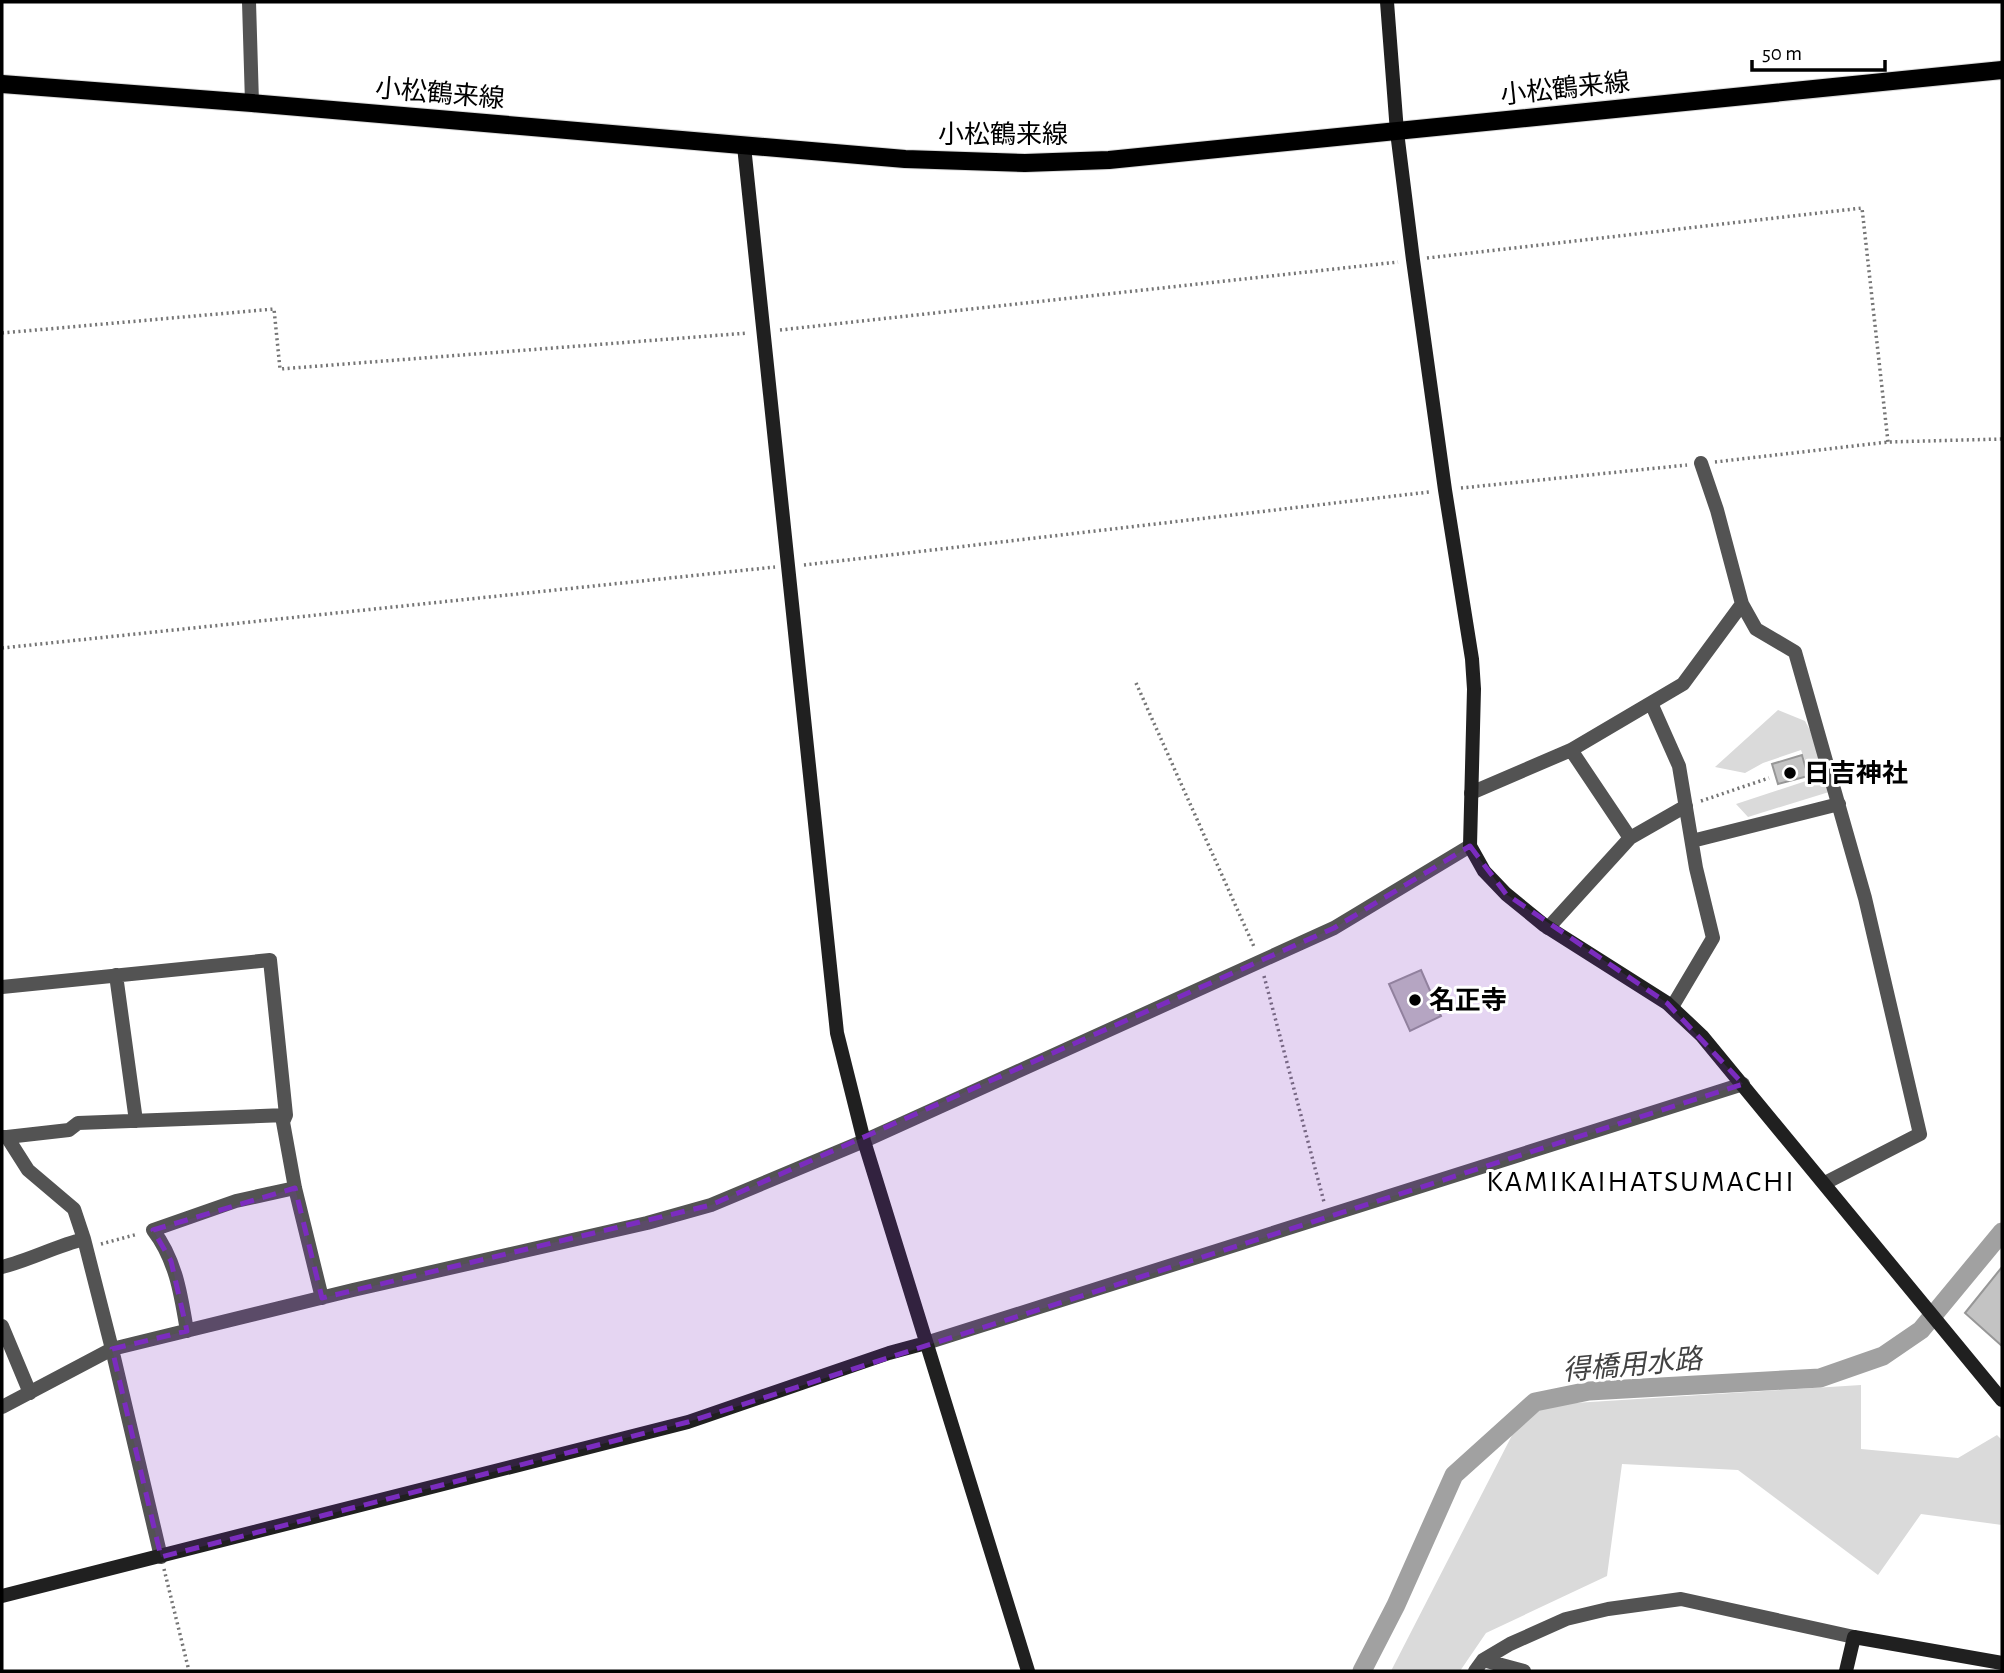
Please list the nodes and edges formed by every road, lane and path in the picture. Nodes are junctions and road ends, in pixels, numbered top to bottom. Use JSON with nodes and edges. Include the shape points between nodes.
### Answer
{"nodes":[{"id":1,"x":249,"y":2,"type":"edge"},
{"id":2,"x":1387,"y":2,"type":"edge"},
{"id":3,"x":2002,"y":70,"type":"edge"},
{"id":4,"x":2,"y":83,"type":"edge"},
{"id":5,"x":252,"y":103,"type":"junction"},
{"id":6,"x":1397,"y":132,"type":"junction"},
{"id":7,"x":744,"y":146,"type":"junction"},
{"id":8,"x":1413,"y":260,"type":"junction"},
{"id":9,"x":763,"y":332,"type":"junction"},
{"id":10,"x":2,"y":333,"type":"edge"},
{"id":11,"x":2002,"y":439,"type":"edge"},
{"id":12,"x":1888,"y":442,"type":"junction"},
{"id":13,"x":1701,"y":463,"type":"junction"},
{"id":14,"x":1445,"y":490,"type":"junction"},
{"id":15,"x":788,"y":567,"type":"junction"},
{"id":16,"x":1742,"y":604,"type":"junction"},
{"id":17,"x":2,"y":648,"type":"edge"},
{"id":18,"x":1136,"y":683,"type":"dead end"},
{"id":19,"x":1651,"y":703,"type":"junction"},
{"id":20,"x":1572,"y":750,"type":"junction"},
{"id":21,"x":1769,"y":779,"type":"dead end"},
{"id":22,"x":1471,"y":793,"type":"junction"},
{"id":23,"x":1839,"y":804,"type":"junction"},
{"id":24,"x":1686,"y":806,"type":"junction"},
{"id":25,"x":1630,"y":838,"type":"junction"},
{"id":26,"x":1692,"y":841,"type":"junction"},
{"id":27,"x":1470,"y":846,"type":"junction"},
{"id":28,"x":1549,"y":928,"type":"junction"},
{"id":29,"x":1260,"y":961,"type":"junction"},
{"id":30,"x":116,"y":975,"type":"junction"},
{"id":31,"x":2,"y":987,"type":"edge"},
{"id":32,"x":1672,"y":1007,"type":"junction"},
{"id":33,"x":1743,"y":1084,"type":"junction"},
{"id":34,"x":286,"y":1115,"type":"junction"},
{"id":35,"x":136,"y":1121,"type":"junction"},
{"id":36,"x":5,"y":1137,"type":"edge"},
{"id":37,"x":864,"y":1142,"type":"junction"},
{"id":38,"x":1825,"y":1183,"type":"junction"},
{"id":39,"x":295,"y":1188,"type":"junction"},
{"id":40,"x":1328,"y":1216,"type":"junction"},
{"id":41,"x":153,"y":1230,"type":"junction"},
{"id":42,"x":86,"y":1244,"type":"junction"},
{"id":43,"x":2,"y":1267,"type":"edge"},
{"id":44,"x":322,"y":1298,"type":"junction"},
{"id":45,"x":2,"y":1326,"type":"edge"},
{"id":46,"x":187,"y":1331,"type":"junction"},
{"id":47,"x":926,"y":1343,"type":"junction"},
{"id":48,"x":112,"y":1349,"type":"junction"},
{"id":49,"x":30,"y":1393,"type":"junction"},
{"id":50,"x":2002,"y":1400,"type":"edge"},
{"id":51,"x":2,"y":1407,"type":"edge"},
{"id":52,"x":161,"y":1557,"type":"junction"},
{"id":53,"x":2,"y":1596,"type":"edge"},
{"id":54,"x":1854,"y":1637,"type":"junction"},
{"id":55,"x":2002,"y":1663,"type":"edge"},
{"id":56,"x":1479,"y":1665,"type":"edge"},
{"id":57,"x":189,"y":1671,"type":"edge"},
{"id":58,"x":1028,"y":1671,"type":"edge"},
{"id":59,"x":1524,"y":1671,"type":"edge"},
{"id":60,"x":1846,"y":1671,"type":"edge"}],
"edges":[{"from":1,"to":5,"type":"street"},
{"from":2,"to":6,"type":"street"},
{"from":3,"to":6,"type":"main road","name":"小松鶴来線"},
{"from":4,"to":5,"type":"main road","name":"小松鶴来線"},
{"from":5,"to":7,"type":"main road","name":"小松鶴来線"},
{"from":6,"to":7,"type":"main road","name":"小松鶴来線","via":[[1109,160],[1025,163]]},
{"from":6,"to":8,"type":"street"},
{"from":7,"to":9,"type":"street"},
{"from":8,"to":9,"type":"path"},
{"from":8,"to":12,"type":"path","via":[[1862,208]]},
{"from":8,"to":14,"type":"street"},
{"from":9,"to":10,"type":"path","via":[[280,369],[274,309]]},
{"from":9,"to":15,"type":"street"},
{"from":11,"to":12,"type":"path"},
{"from":12,"to":13,"type":"path"},
{"from":13,"to":14,"type":"path"},
{"from":13,"to":16,"type":"street"},
{"from":14,"to":15,"type":"path"},
{"from":14,"to":22,"type":"street","via":[[1475,689]]},
{"from":15,"to":17,"type":"path"},
{"from":15,"to":37,"type":"street","via":[[837,1033]]},
{"from":16,"to":19,"type":"street","via":[[1683,684]]},
{"from":16,"to":23,"type":"street","via":[[1756,629],[1795,652]]},
{"from":18,"to":29,"type":"path"},
{"from":19,"to":20,"type":"street"},
{"from":19,"to":24,"type":"street","via":[[1679,766]]},
{"from":20,"to":22,"type":"street"},
{"from":20,"to":25,"type":"street"},
{"from":21,"to":24,"type":"path"},
{"from":22,"to":27,"type":"street"},
{"from":23,"to":26,"type":"street"},
{"from":23,"to":38,"type":"street","via":[[1920,1134]]},
{"from":24,"to":25,"type":"street"},
{"from":24,"to":26,"type":"street"},
{"from":25,"to":28,"type":"street"},
{"from":26,"to":32,"type":"street","via":[[1713,938]]},
{"from":27,"to":28,"type":"street","via":[[1491,879]]},
{"from":27,"to":29,"type":"street","via":[[1334,928]]},
{"from":28,"to":32,"type":"street"},
{"from":29,"to":37,"type":"street"},
{"from":29,"to":40,"type":"path"},
{"from":30,"to":31,"type":"street"},
{"from":30,"to":34,"type":"street","via":[[270,960]]},
{"from":30,"to":35,"type":"street"},
{"from":32,"to":33,"type":"street"},
{"from":33,"to":38,"type":"street"},
{"from":33,"to":40,"type":"street"},
{"from":34,"to":35,"type":"street"},
{"from":34,"to":39,"type":"street","via":[[282,1122]]},
{"from":35,"to":36,"type":"street","via":[[78,1123],[69,1130]]},
{"from":36,"to":42,"type":"street","via":[[28,1170],[74,1209]]},
{"from":37,"to":44,"type":"street","via":[[673,1216]]},
{"from":37,"to":47,"type":"street"},
{"from":38,"to":50,"type":"street"},
{"from":39,"to":41,"type":"street","via":[[236,1201]]},
{"from":39,"to":44,"type":"street"},
{"from":40,"to":47,"type":"street"},
{"from":41,"to":42,"type":"path"},
{"from":41,"to":46,"type":"street","via":[[171,1261]]},
{"from":42,"to":43,"type":"street","via":[[61,1244]]},
{"from":42,"to":48,"type":"street"},
{"from":44,"to":46,"type":"street"},
{"from":45,"to":49,"type":"street"},
{"from":46,"to":48,"type":"street"},
{"from":47,"to":52,"type":"street","via":[[688,1422]]},
{"from":47,"to":58,"type":"street"},
{"from":48,"to":49,"type":"street"},
{"from":48,"to":52,"type":"street"},
{"from":49,"to":51,"type":"street"},
{"from":52,"to":53,"type":"street"},
{"from":52,"to":57,"type":"path"},
{"from":54,"to":55,"type":"street"},
{"from":54,"to":56,"type":"street","via":[[1681,1599],[1566,1619],[1510,1644]]},
{"from":54,"to":60,"type":"street"},
{"from":56,"to":59,"type":"street"}]}
